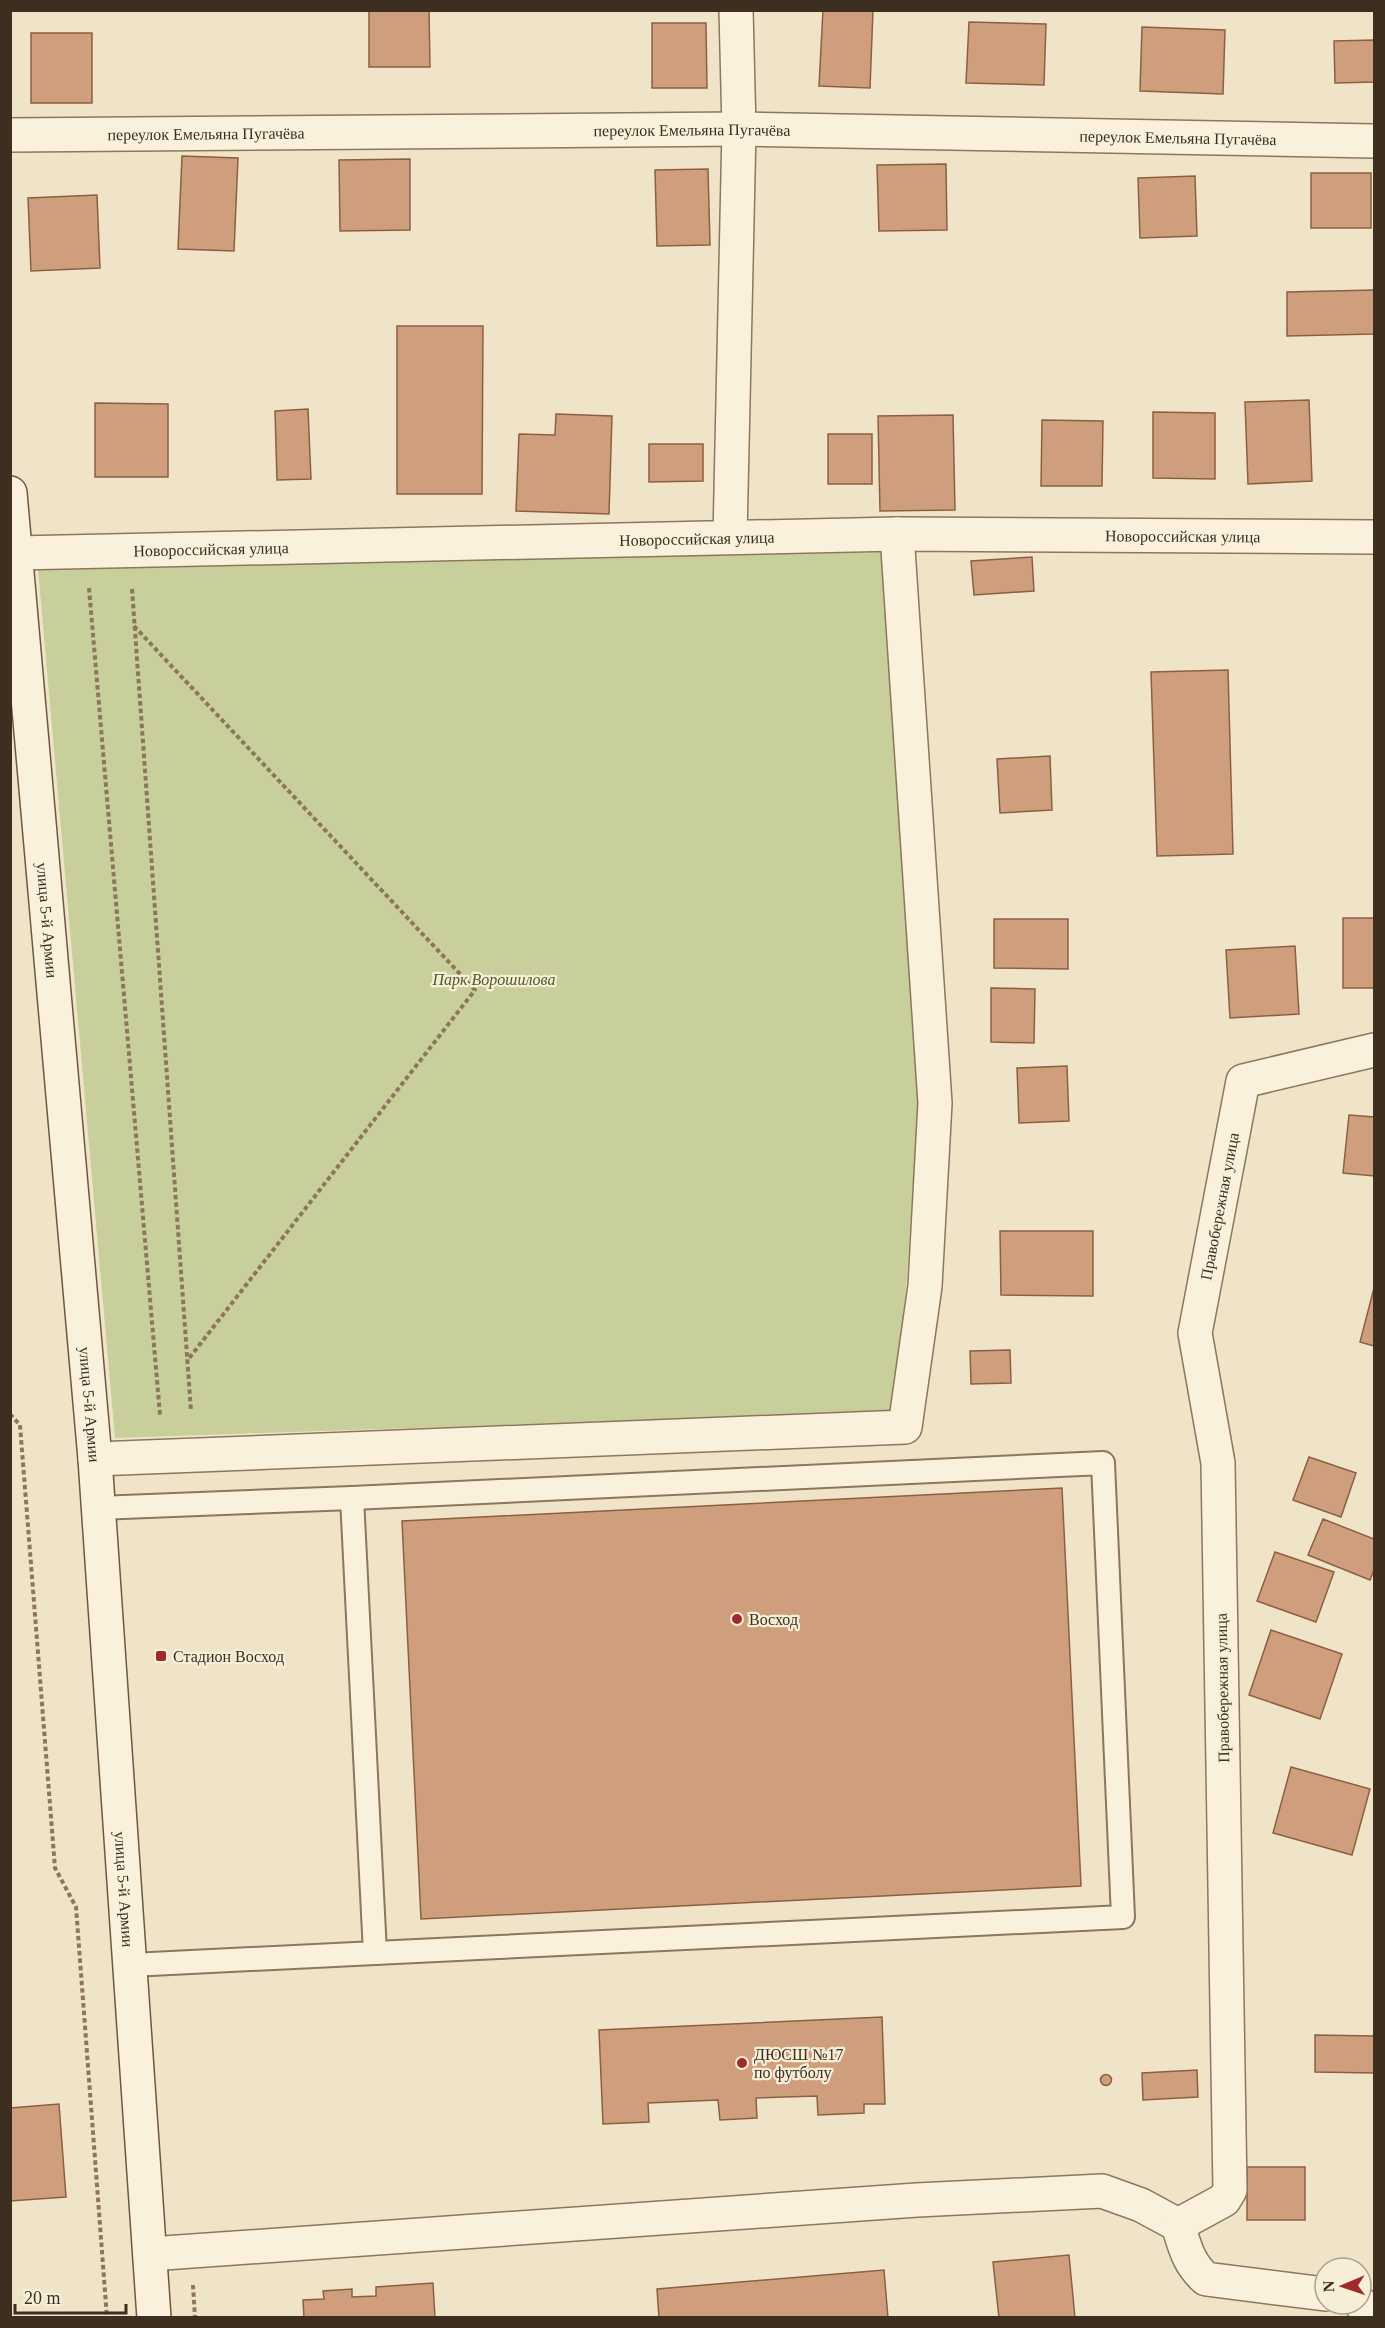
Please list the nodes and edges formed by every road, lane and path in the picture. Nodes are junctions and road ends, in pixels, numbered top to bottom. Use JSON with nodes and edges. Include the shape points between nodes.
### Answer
{"nodes":[{"id":1,"x":736,"y":10,"type":"edge"},
{"id":2,"x":739,"y":129,"type":"junction"},
{"id":3,"x":10,"y":135,"type":"edge"},
{"id":4,"x":1374,"y":141,"type":"edge"},
{"id":5,"x":10,"y":494,"type":"edge"},
{"id":6,"x":897,"y":534,"type":"junction"},
{"id":7,"x":730,"y":537,"type":"junction"},
{"id":8,"x":1374,"y":537,"type":"edge"},
{"id":9,"x":17,"y":553,"type":"junction"},
{"id":10,"x":88,"y":584,"type":"dead end"},
{"id":11,"x":132,"y":589,"type":"dead end"},
{"id":12,"x":134,"y":626,"type":"junction"},
{"id":13,"x":1374,"y":1050,"type":"edge"},
{"id":14,"x":188,"y":1361,"type":"junction"},
{"id":15,"x":191,"y":1411,"type":"dead end"},
{"id":16,"x":10,"y":1414,"type":"edge"},
{"id":17,"x":160,"y":1415,"type":"dead end"},
{"id":18,"x":95,"y":1459,"type":"junction"},
{"id":19,"x":352,"y":1498,"type":"junction"},
{"id":20,"x":98,"y":1508,"type":"junction"},
{"id":21,"x":375,"y":1953,"type":"junction"},
{"id":22,"x":131,"y":1965,"type":"junction"},
{"id":23,"x":1178,"y":2225,"type":"junction"},
{"id":24,"x":150,"y":2254,"type":"junction"},
{"id":25,"x":1313,"y":2292,"type":"edge"},
{"id":26,"x":107,"y":2318,"type":"edge"},
{"id":27,"x":154,"y":2318,"type":"edge"}],
"edges":[{"from":1,"to":2,"type":"street"},
{"from":2,"to":3,"type":"street","name":"переулок Емельяна Пугачёва"},
{"from":2,"to":4,"type":"street","name":"переулок Емельяна Пугачёва"},
{"from":2,"to":7,"type":"street"},
{"from":5,"to":9,"type":"street","name":"улица 5-й Армии"},
{"from":6,"to":7,"type":"street","name":"Новороссийская улица"},
{"from":6,"to":8,"type":"street","name":"Новороссийская улица"},
{"from":6,"to":18,"type":"street","via":[[935,1103],[925,1286],[906,1427]]},
{"from":7,"to":9,"type":"street","name":"Новороссийская улица"},
{"from":9,"to":18,"type":"street","name":"улица 5-й Армии"},
{"from":10,"to":17,"type":"path"},
{"from":11,"to":12,"type":"path"},
{"from":12,"to":14,"type":"path"},
{"from":12,"to":14,"type":"path","via":[[475,990]]},
{"from":13,"to":23,"type":"street","name":"Правобережная улица","via":[[1243,1081],[1195,1333],[1218,1463],[1230,2190],[1224,2200]]},
{"from":14,"to":15,"type":"path"},
{"from":16,"to":26,"type":"path","via":[[20,1425],[55,1868],[76,1907]]},
{"from":18,"to":20,"type":"street","name":"улица 5-й Армии"},
{"from":19,"to":20,"type":"lane"},
{"from":19,"to":21,"type":"lane"},
{"from":19,"to":21,"type":"lane","via":[[1103,1463],[1124,1917]]},
{"from":20,"to":22,"type":"street","name":"улица 5-й Армии"},
{"from":21,"to":22,"type":"lane"},
{"from":22,"to":24,"type":"street","name":"улица 5-й Армии"},
{"from":23,"to":24,"type":"street","via":[[1141,2205],[1102,2191],[917,2200]]},
{"from":23,"to":25,"type":"street","via":[[1188,2257],[1206,2278]]},
{"from":24,"to":27,"type":"street","name":"улица 5-й Армии"}]}
